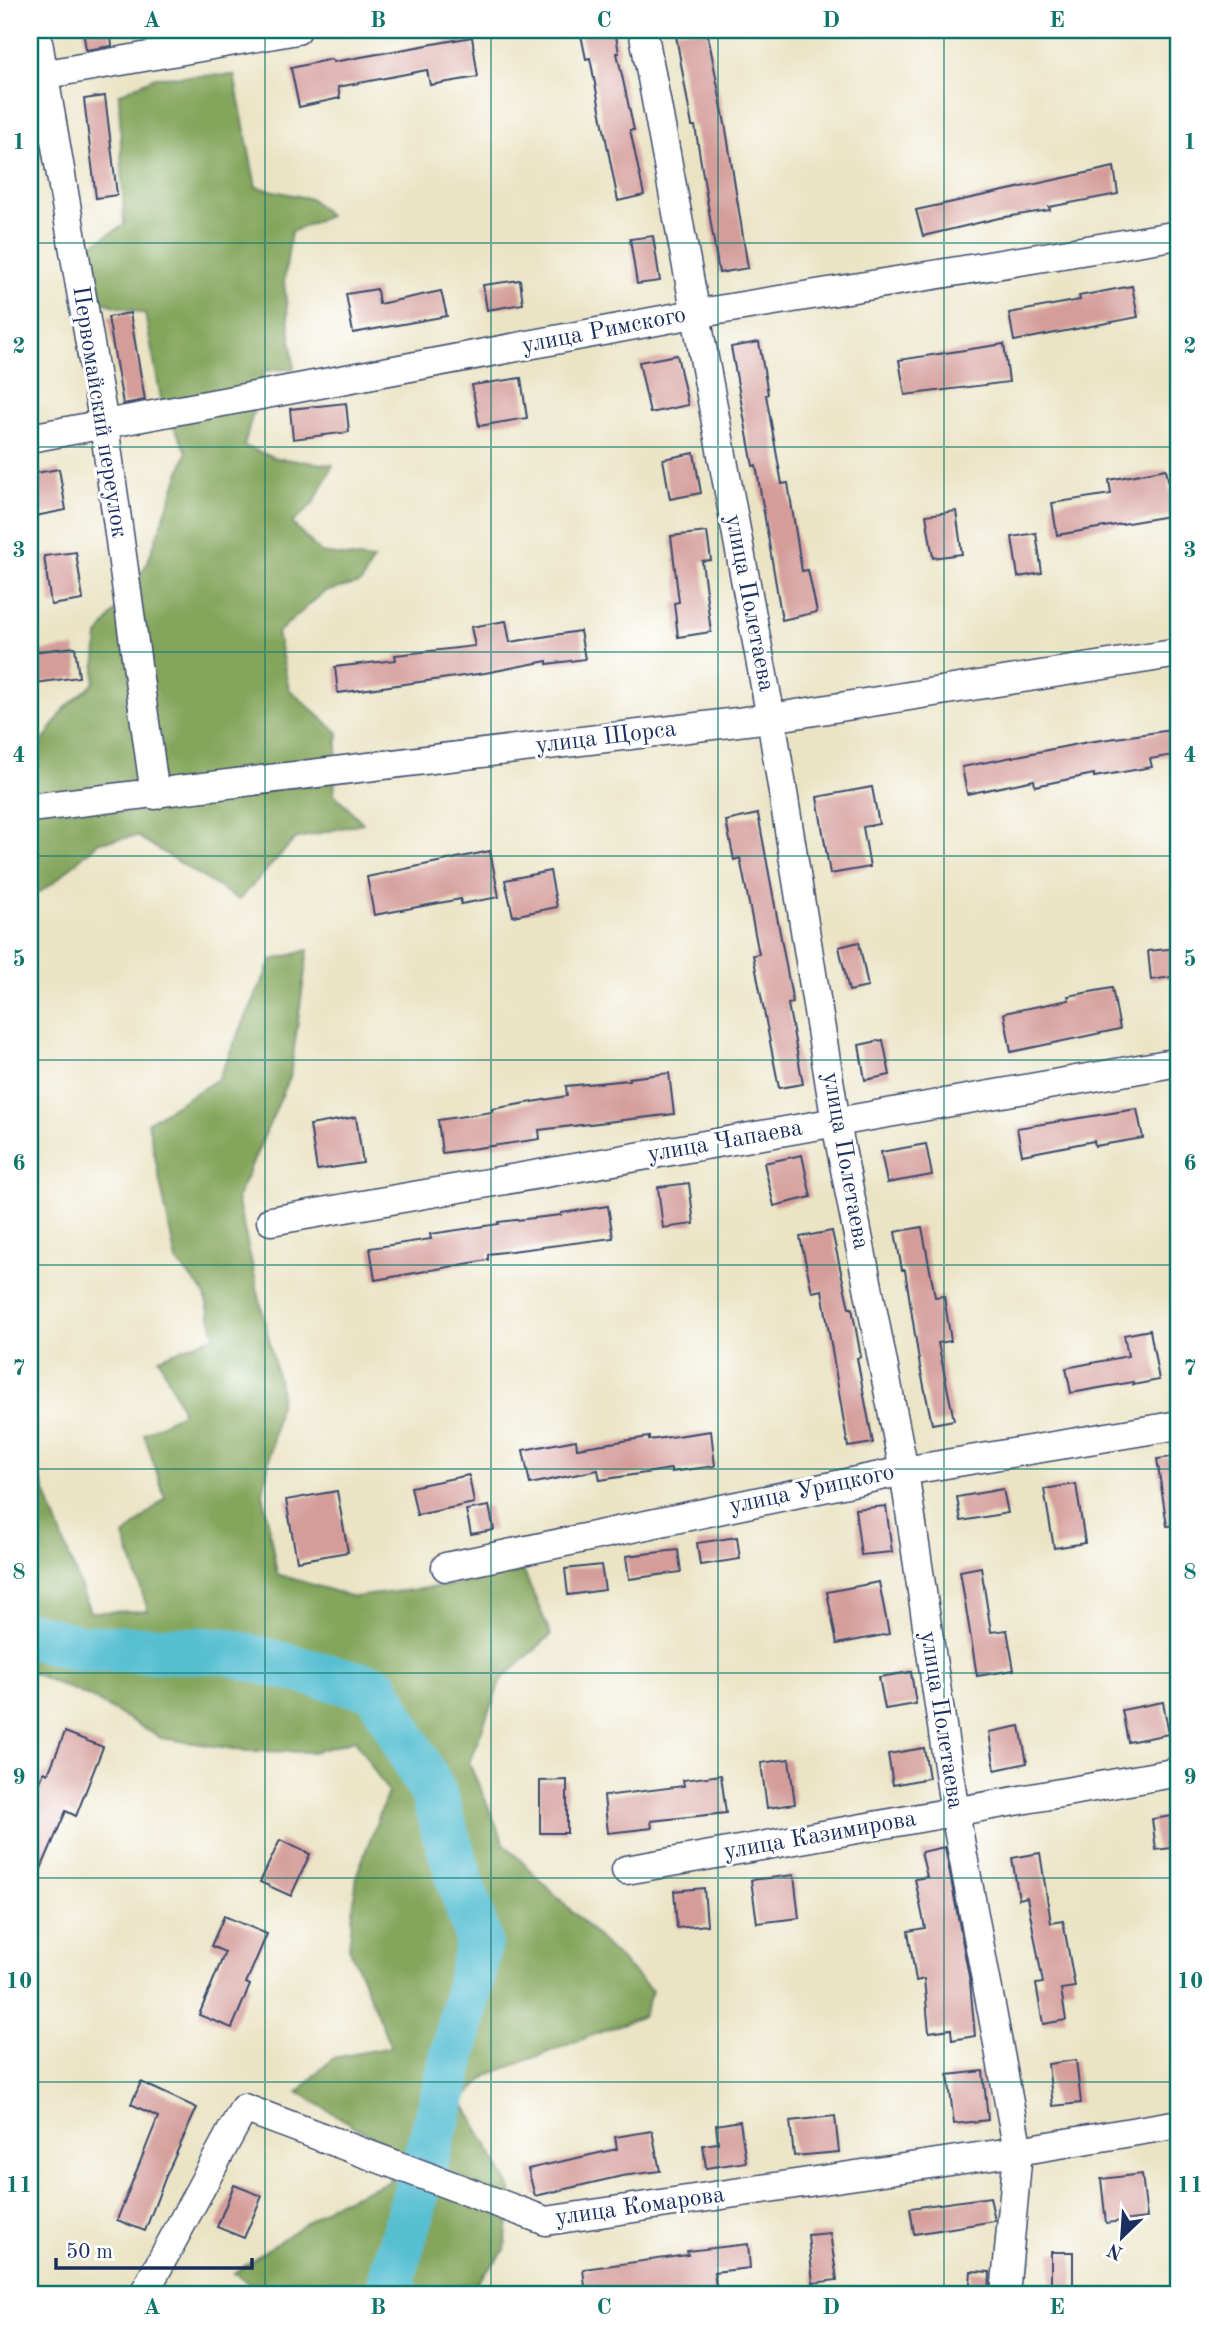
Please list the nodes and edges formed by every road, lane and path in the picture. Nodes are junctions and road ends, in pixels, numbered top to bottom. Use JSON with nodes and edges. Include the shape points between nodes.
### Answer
{"nodes":[{"id":1,"x":36,"y":30,"type":"edge"},
{"id":2,"x":297,"y":30,"type":"edge"},
{"id":3,"x":643,"y":30,"type":"edge"},
{"id":4,"x":36,"y":76,"type":"edge"},
{"id":5,"x":1179,"y":235,"type":"edge"},
{"id":6,"x":694,"y":314,"type":"junction"},
{"id":7,"x":104,"y":425,"type":"junction"},
{"id":8,"x":30,"y":438,"type":"edge"},
{"id":9,"x":1179,"y":653,"type":"edge"},
{"id":10,"x":771,"y":718,"type":"junction"},
{"id":11,"x":155,"y":795,"type":"junction"},
{"id":12,"x":30,"y":808,"type":"edge"},
{"id":13,"x":1179,"y":1062,"type":"edge"},
{"id":14,"x":836,"y":1123,"type":"junction"},
{"id":15,"x":271,"y":1221,"type":"dead end"},
{"id":16,"x":1179,"y":1425,"type":"edge"},
{"id":17,"x":904,"y":1471,"type":"junction"},
{"id":18,"x":446,"y":1567,"type":"dead end"},
{"id":19,"x":1179,"y":1772,"type":"edge"},
{"id":20,"x":956,"y":1813,"type":"junction"},
{"id":21,"x":626,"y":1870,"type":"dead end"},
{"id":22,"x":1179,"y":2124,"type":"edge"},
{"id":23,"x":1018,"y":2151,"type":"junction"},
{"id":24,"x":143,"y":2295,"type":"edge"},
{"id":25,"x":1005,"y":2295,"type":"edge"}],
"edges":[{"from":1,"to":4,"type":"street","name":"Первомайский переулок"},
{"from":2,"to":4,"type":"street"},
{"from":3,"to":6,"type":"street","name":"улица Полетаева"},
{"from":4,"to":7,"type":"street","name":"Первомайский переулок"},
{"from":5,"to":6,"type":"street","name":"улица Римского"},
{"from":6,"to":7,"type":"street","name":"улица Римского"},
{"from":6,"to":10,"type":"street","name":"улица Полетаева"},
{"from":7,"to":8,"type":"street","name":"улица Римского"},
{"from":7,"to":11,"type":"street","name":"Первомайский переулок"},
{"from":9,"to":10,"type":"street","name":"улица Щорса"},
{"from":10,"to":11,"type":"street","name":"улица Щорса"},
{"from":10,"to":14,"type":"street","name":"улица Полетаева"},
{"from":11,"to":12,"type":"street","name":"улица Щорса"},
{"from":13,"to":14,"type":"street","name":"улица Чапаева"},
{"from":14,"to":15,"type":"street","name":"улица Чапаева"},
{"from":14,"to":17,"type":"street","name":"улица Полетаева"},
{"from":16,"to":17,"type":"street","name":"улица Урицкого"},
{"from":17,"to":18,"type":"street","name":"улица Урицкого"},
{"from":17,"to":20,"type":"street","name":"улица Полетаева"},
{"from":19,"to":20,"type":"street","name":"улица Казимирова"},
{"from":20,"to":21,"type":"street","name":"улица Казимирова"},
{"from":20,"to":23,"type":"street","name":"улица Полетаева"},
{"from":22,"to":23,"type":"street","name":"улица Комарова"},
{"from":23,"to":24,"type":"street","name":"улица Комарова","via":[[546,2221],[244,2108]]},
{"from":23,"to":25,"type":"street","name":"улица Полетаева"}]}
